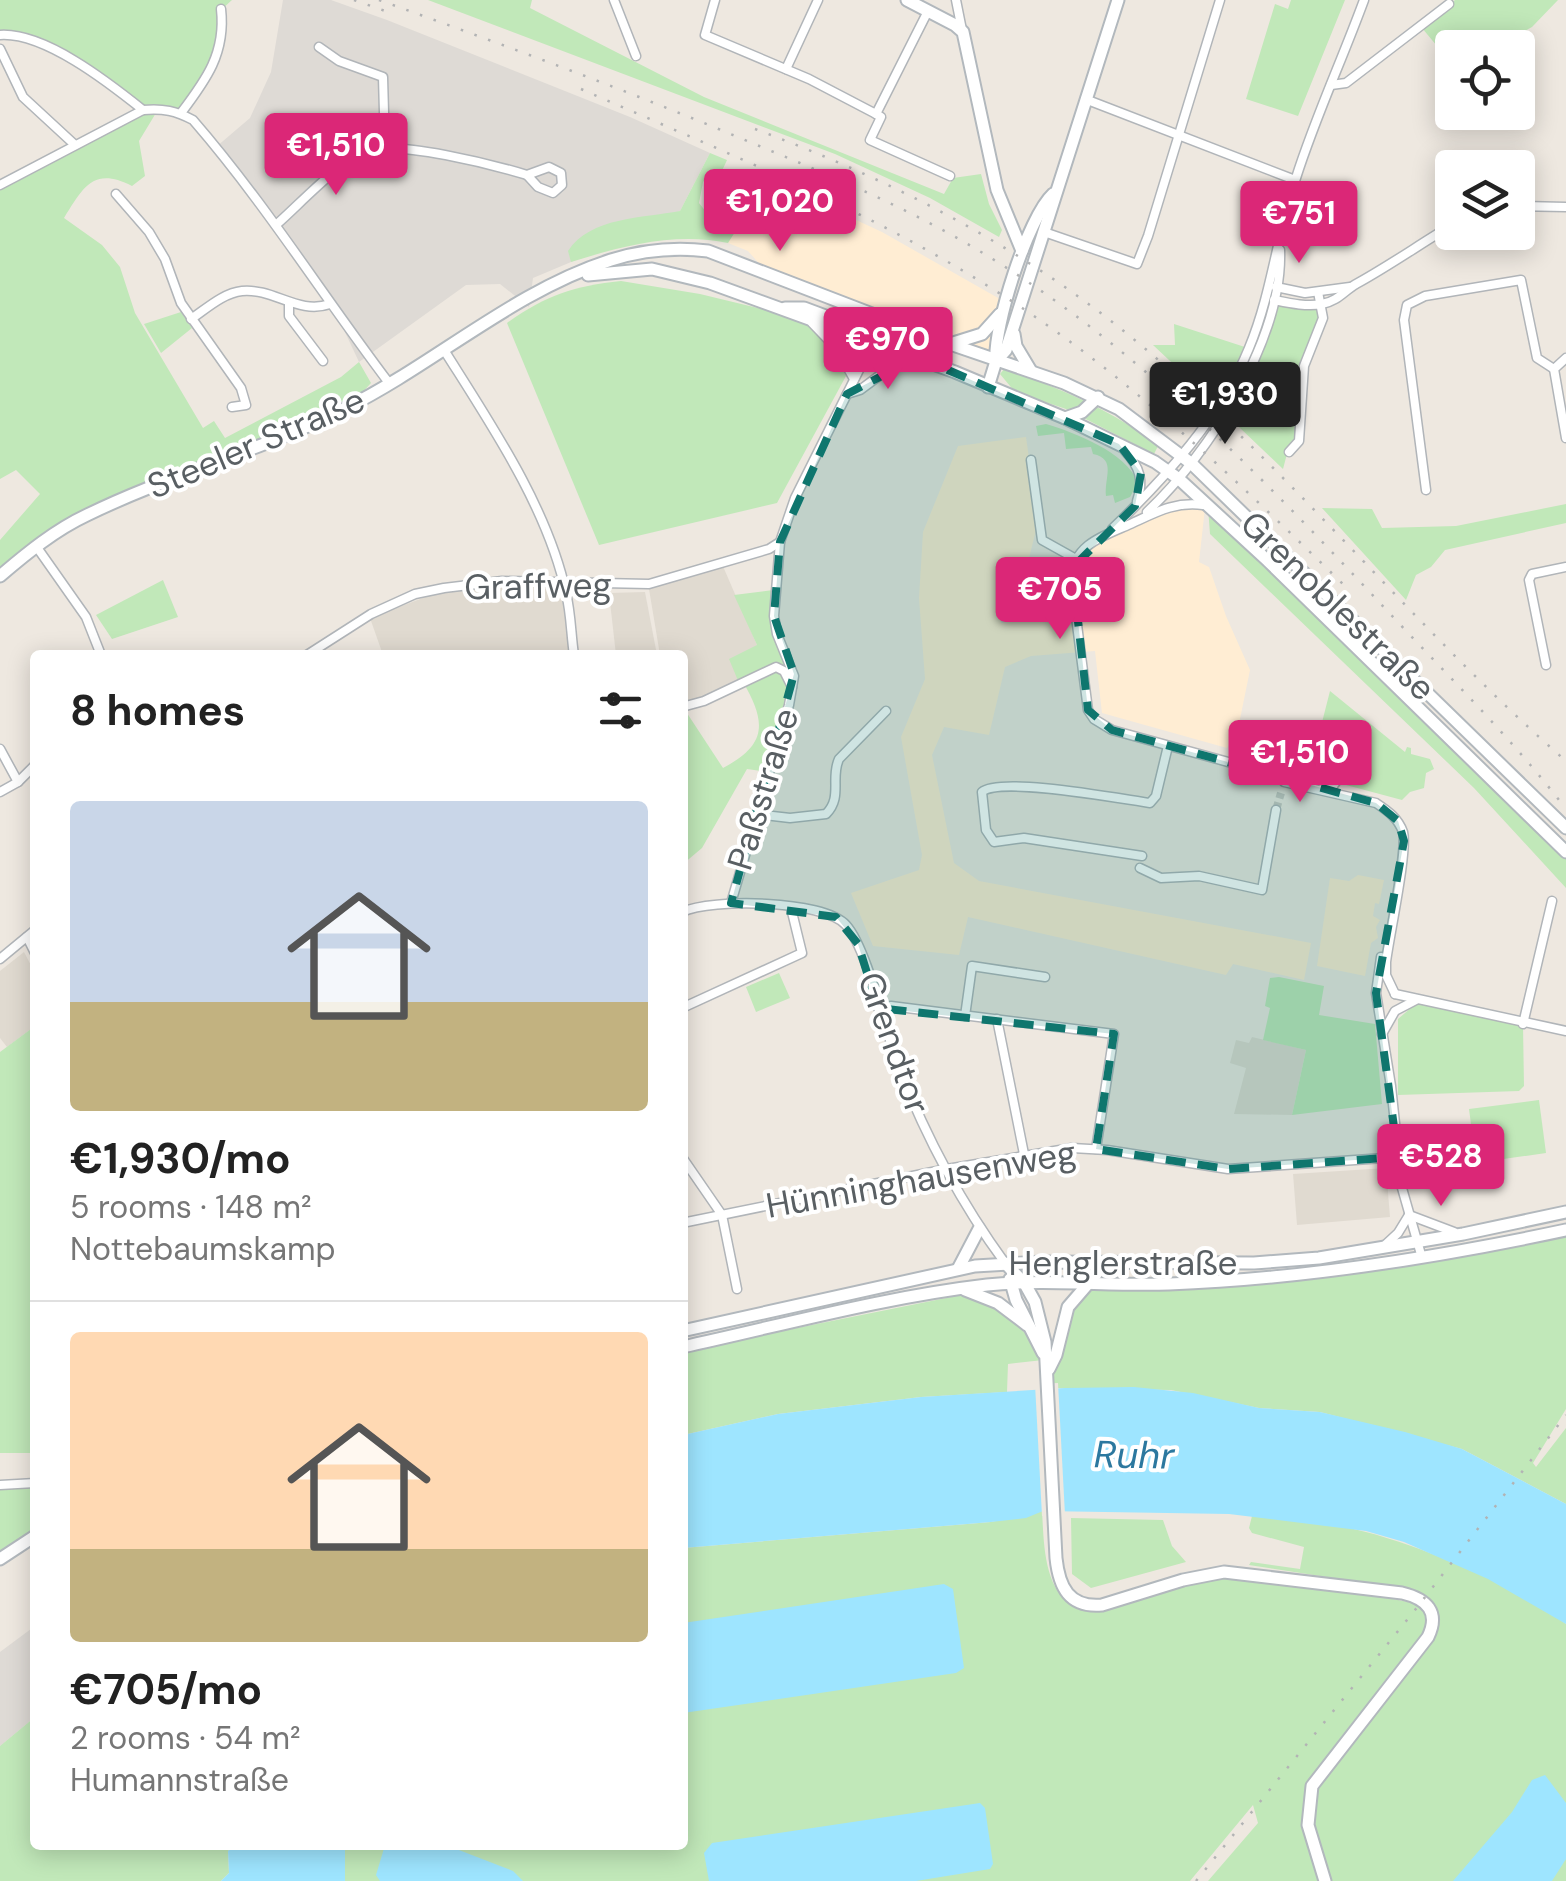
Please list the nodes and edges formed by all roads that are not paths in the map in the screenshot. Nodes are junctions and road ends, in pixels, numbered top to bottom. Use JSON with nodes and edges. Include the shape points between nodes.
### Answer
{"nodes":[{"id":1,"x":614,"y":0,"type":"edge"},
{"id":2,"x":715,"y":0,"type":"edge"},
{"id":3,"x":818,"y":0,"type":"edge"},
{"id":4,"x":907,"y":0,"type":"edge"},
{"id":5,"x":956,"y":0,"type":"edge"},
{"id":6,"x":1118,"y":0,"type":"edge"},
{"id":7,"x":1220,"y":0,"type":"edge"},
{"id":8,"x":1364,"y":0,"type":"edge"},
{"id":9,"x":1449,"y":4,"type":"dead end"},
{"id":10,"x":221,"y":9,"type":"dead end"},
{"id":11,"x":928,"y":11,"type":"junction"},
{"id":12,"x":963,"y":32,"type":"junction"},
{"id":13,"x":1,"y":37,"type":"edge"},
{"id":14,"x":320,"y":47,"type":"dead end"},
{"id":15,"x":0,"y":49,"type":"edge"},
{"id":16,"x":636,"y":56,"type":"dead end"},
{"id":17,"x":786,"y":69,"type":"junction"},
{"id":18,"x":1331,"y":85,"type":"junction"},
{"id":19,"x":1085,"y":99,"type":"junction"},
{"id":20,"x":143,"y":110,"type":"junction"},
{"id":21,"x":181,"y":114,"type":"junction"},
{"id":22,"x":876,"y":114,"type":"junction"},
{"id":23,"x":1180,"y":135,"type":"junction"},
{"id":24,"x":75,"y":145,"type":"junction"},
{"id":25,"x":385,"y":148,"type":"junction"},
{"id":26,"x":527,"y":175,"type":"junction"},
{"id":27,"x":950,"y":176,"type":"dead end"},
{"id":28,"x":1295,"y":180,"type":"junction"},
{"id":29,"x":0,"y":185,"type":"edge"},
{"id":30,"x":116,"y":194,"type":"dead end"},
{"id":31,"x":1054,"y":194,"type":"junction"},
{"id":32,"x":1535,"y":206,"type":"edge"},
{"id":33,"x":1566,"y":207,"type":"edge"},
{"id":34,"x":1008,"y":218,"type":"junction"},
{"id":35,"x":1034,"y":222,"type":"junction"},
{"id":36,"x":277,"y":224,"type":"junction"},
{"id":37,"x":1044,"y":233,"type":"junction"},
{"id":38,"x":1435,"y":235,"type":"edge"},
{"id":39,"x":1039,"y":248,"type":"junction"},
{"id":40,"x":1022,"y":250,"type":"junction"},
{"id":41,"x":565,"y":280,"type":"junction"},
{"id":42,"x":1350,"y":287,"type":"junction"},
{"id":43,"x":1271,"y":289,"type":"junction"},
{"id":44,"x":1318,"y":292,"type":"junction"},
{"id":45,"x":1276,"y":300,"type":"junction"},
{"id":46,"x":289,"y":302,"type":"junction"},
{"id":47,"x":330,"y":304,"type":"junction"},
{"id":48,"x":1320,"y":304,"type":"junction"},
{"id":49,"x":776,"y":308,"type":"junction"},
{"id":50,"x":1006,"y":308,"type":"junction"},
{"id":51,"x":886,"y":318,"type":"junction"},
{"id":52,"x":191,"y":319,"type":"junction"},
{"id":53,"x":812,"y":322,"type":"junction"},
{"id":54,"x":1014,"y":325,"type":"junction"},
{"id":55,"x":874,"y":339,"type":"junction"},
{"id":56,"x":950,"y":344,"type":"junction"},
{"id":57,"x":444,"y":350,"type":"junction"},
{"id":58,"x":918,"y":357,"type":"junction"},
{"id":59,"x":1566,"y":358,"type":"edge"},
{"id":60,"x":996,"y":360,"type":"junction"},
{"id":61,"x":323,"y":361,"type":"dead end"},
{"id":62,"x":1554,"y":369,"type":"junction"},
{"id":63,"x":1030,"y":371,"type":"junction"},
{"id":64,"x":854,"y":380,"type":"junction"},
{"id":65,"x":390,"y":384,"type":"junction"},
{"id":66,"x":988,"y":387,"type":"junction"},
{"id":67,"x":847,"y":394,"type":"junction"},
{"id":68,"x":1098,"y":397,"type":"junction"},
{"id":69,"x":232,"y":408,"type":"dead end"},
{"id":70,"x":1065,"y":418,"type":"junction"},
{"id":71,"x":1566,"y":438,"type":"edge"},
{"id":72,"x":1119,"y":444,"type":"junction"},
{"id":73,"x":1289,"y":452,"type":"dead end"},
{"id":74,"x":1186,"y":459,"type":"junction"},
{"id":75,"x":1034,"y":463,"type":"dead end"},
{"id":76,"x":1168,"y":471,"type":"junction"},
{"id":77,"x":1180,"y":479,"type":"junction"},
{"id":78,"x":1426,"y":490,"type":"dead end"},
{"id":79,"x":1209,"y":505,"type":"junction"},
{"id":80,"x":1135,"y":506,"type":"junction"},
{"id":81,"x":1140,"y":518,"type":"junction"},
{"id":82,"x":1110,"y":531,"type":"junction"},
{"id":83,"x":780,"y":542,"type":"junction"},
{"id":84,"x":36,"y":546,"type":"junction"},
{"id":85,"x":1076,"y":559,"type":"junction"},
{"id":86,"x":1566,"y":567,"type":"edge"},
{"id":87,"x":0,"y":576,"type":"edge"},
{"id":88,"x":564,"y":584,"type":"junction"},
{"id":89,"x":99,"y":650,"type":"edge"},
{"id":90,"x":315,"y":650,"type":"edge"},
{"id":91,"x":573,"y":650,"type":"edge"},
{"id":92,"x":1546,"y":665,"type":"dead end"},
{"id":93,"x":792,"y":686,"type":"junction"},
{"id":94,"x":688,"y":705,"type":"edge"},
{"id":95,"x":886,"y":711,"type":"dead end"},
{"id":96,"x":1168,"y":746,"type":"junction"},
{"id":97,"x":0,"y":749,"type":"edge"},
{"id":98,"x":30,"y":771,"type":"edge"},
{"id":99,"x":1282,"y":779,"type":"junction"},
{"id":100,"x":18,"y":782,"type":"junction"},
{"id":101,"x":1317,"y":790,"type":"junction"},
{"id":102,"x":0,"y":792,"type":"edge"},
{"id":103,"x":1281,"y":793,"type":"tunnel mouth"},
{"id":104,"x":1276,"y":810,"type":"tunnel mouth"},
{"id":105,"x":756,"y":814,"type":"junction"},
{"id":106,"x":1566,"y":828,"type":"edge"},
{"id":107,"x":1566,"y":852,"type":"edge"},
{"id":108,"x":1142,"y":856,"type":"dead end"},
{"id":109,"x":1140,"y":868,"type":"dead end"},
{"id":110,"x":1552,"y":901,"type":"dead end"},
{"id":111,"x":731,"y":903,"type":"junction"},
{"id":112,"x":791,"y":908,"type":"junction"},
{"id":113,"x":688,"y":911,"type":"edge"},
{"id":114,"x":1392,"y":914,"type":"junction"},
{"id":115,"x":30,"y":934,"type":"edge"},
{"id":116,"x":27,"y":937,"type":"junction"},
{"id":117,"x":0,"y":940,"type":"edge"},
{"id":118,"x":30,"y":943,"type":"edge"},
{"id":119,"x":9,"y":952,"type":"junction"},
{"id":120,"x":0,"y":959,"type":"edge"},
{"id":121,"x":1045,"y":976,"type":"dead end"},
{"id":122,"x":1395,"y":994,"type":"junction"},
{"id":123,"x":1418,"y":999,"type":"junction"},
{"id":124,"x":688,"y":1005,"type":"edge"},
{"id":125,"x":878,"y":1008,"type":"junction"},
{"id":126,"x":1379,"y":1011,"type":"junction"},
{"id":127,"x":965,"y":1016,"type":"junction"},
{"id":128,"x":997,"y":1020,"type":"junction"},
{"id":129,"x":1523,"y":1024,"type":"junction"},
{"id":130,"x":1566,"y":1031,"type":"edge"},
{"id":131,"x":1382,"y":1034,"type":"junction"},
{"id":132,"x":1096,"y":1149,"type":"junction"},
{"id":133,"x":1024,"y":1154,"type":"junction"},
{"id":134,"x":1398,"y":1158,"type":"junction"},
{"id":135,"x":688,"y":1166,"type":"edge"},
{"id":136,"x":947,"y":1169,"type":"junction"},
{"id":137,"x":1566,"y":1212,"type":"edge"},
{"id":138,"x":722,"y":1215,"type":"junction"},
{"id":139,"x":1409,"y":1215,"type":"junction"},
{"id":140,"x":688,"y":1222,"type":"edge"},
{"id":141,"x":978,"y":1229,"type":"junction"},
{"id":142,"x":1566,"y":1230,"type":"edge"},
{"id":143,"x":1463,"y":1234,"type":"junction"},
{"id":144,"x":1418,"y":1242,"type":"junction"},
{"id":145,"x":1382,"y":1249,"type":"junction"},
{"id":146,"x":1422,"y":1259,"type":"junction"},
{"id":147,"x":1005,"y":1263,"type":"junction"},
{"id":148,"x":1029,"y":1263,"type":"junction"},
{"id":149,"x":958,"y":1269,"type":"junction"},
{"id":150,"x":1018,"y":1282,"type":"junction"},
{"id":151,"x":1087,"y":1284,"type":"junction"},
{"id":152,"x":962,"y":1288,"type":"junction"},
{"id":153,"x":737,"y":1289,"type":"dead end"},
{"id":154,"x":1030,"y":1327,"type":"junction"},
{"id":155,"x":688,"y":1330,"type":"edge"},
{"id":156,"x":688,"y":1346,"type":"edge"},
{"id":157,"x":1046,"y":1357,"type":"junction"},
{"id":158,"x":1048,"y":1378,"type":"junction"},
{"id":159,"x":30,"y":1483,"type":"edge"},
{"id":160,"x":0,"y":1485,"type":"edge"},
{"id":161,"x":30,"y":1539,"type":"edge"},
{"id":162,"x":0,"y":1558,"type":"edge"},
{"id":163,"x":1324,"y":1881,"type":"edge"}],
"edges":[{"from":1,"to":16,"type":"street"},
{"from":2,"to":17,"type":"street","via":[[705,34]]},
{"from":3,"to":17,"type":"street"},
{"from":4,"to":11,"type":"main road"},
{"from":5,"to":12,"type":"street"},
{"from":6,"to":19,"type":"main road"},
{"from":7,"to":23,"type":"street"},
{"from":8,"to":18,"type":"street"},
{"from":9,"to":18,"type":"street","via":[[1346,83]]},
{"from":10,"to":21,"type":"street","via":[[220,54]]},
{"from":11,"to":12,"type":"main road"},
{"from":11,"to":22,"type":"street"},
{"from":12,"to":34,"type":"main road"},
{"from":13,"to":20,"type":"street","via":[[44,43]]},
{"from":14,"to":25,"type":"street","via":[[384,77]]},
{"from":15,"to":24,"type":"street","via":[[23,96]]},
{"from":17,"to":22,"type":"street"},
{"from":18,"to":28,"type":"street"},
{"from":19,"to":23,"type":"street"},
{"from":19,"to":31,"type":"main road"},
{"from":20,"to":21,"type":"street"},
{"from":20,"to":24,"type":"street"},
{"from":21,"to":36,"type":"street","via":[[194,120]]},
{"from":22,"to":27,"type":"street","via":[[881,118],[870,140]]},
{"from":23,"to":28,"type":"street"},
{"from":23,"to":37,"type":"street","via":[[1137,264]]},
{"from":24,"to":29,"type":"street"},
{"from":25,"to":26,"type":"street"},
{"from":25,"to":36,"type":"street","via":[[354,158]]},
{"from":26,"to":26,"type":"street","via":[[555,168],[562,185],[546,192]]},
{"from":28,"to":43,"type":"street"},
{"from":30,"to":52,"type":"street","via":[[165,259]]},
{"from":31,"to":35,"type":"main road"},
{"from":31,"to":37,"type":"main road"},
{"from":32,"to":33,"type":"street"},
{"from":34,"to":35,"type":"main road"},
{"from":34,"to":40,"type":"main road"},
{"from":35,"to":37,"type":"street"},
{"from":35,"to":39,"type":"main road"},
{"from":35,"to":40,"type":"main road"},
{"from":36,"to":47,"type":"street"},
{"from":37,"to":39,"type":"main road"},
{"from":38,"to":42,"type":"street"},
{"from":39,"to":54,"type":"main road"},
{"from":40,"to":50,"type":"main road"},
{"from":41,"to":49,"type":"main road","name":"Steeler Straße","via":[[626,269],[684,274]]},
{"from":41,"to":51,"type":"main road","name":"Steeler Straße","via":[[644,252],[708,251]]},
{"from":41,"to":57,"type":"main road","name":"Steeler Straße"},
{"from":42,"to":44,"type":"street"},
{"from":42,"to":48,"type":"street"},
{"from":43,"to":44,"type":"street"},
{"from":43,"to":45,"type":"street"},
{"from":43,"to":74,"type":"street","via":[[1240,368]]},
{"from":44,"to":48,"type":"street"},
{"from":45,"to":48,"type":"street"},
{"from":45,"to":74,"type":"street","via":[[1249,372]]},
{"from":46,"to":47,"type":"street","via":[[306,308]]},
{"from":46,"to":52,"type":"street","via":[[242,292]]},
{"from":46,"to":61,"type":"street","via":[[289,316]]},
{"from":47,"to":65,"type":"street"},
{"from":48,"to":73,"type":"street","via":[[1323,323],[1300,385],[1299,442]]},
{"from":49,"to":53,"type":"main road","name":"Steeler Straße"},
{"from":49,"to":55,"type":"main road","via":[[804,308]]},
{"from":50,"to":56,"type":"main road","via":[[982,334]]},
{"from":50,"to":60,"type":"main road","via":[[994,342]]},
{"from":51,"to":55,"type":"street","name":"Paßstraße"},
{"from":51,"to":56,"type":"main road","name":"Steeler Straße"},
{"from":52,"to":69,"type":"street","via":[[241,388],[246,404]]},
{"from":53,"to":55,"type":"main road","name":"Steeler Straße"},
{"from":53,"to":64,"type":"street"},
{"from":54,"to":60,"type":"main road"},
{"from":54,"to":63,"type":"main road","via":[[1016,346]]},
{"from":55,"to":58,"type":"main road","name":"Steeler Straße"},
{"from":55,"to":64,"type":"street","name":"Paßstraße"},
{"from":56,"to":60,"type":"main road","name":"Steeler Straße"},
{"from":57,"to":65,"type":"main road","name":"Steeler Straße"},
{"from":57,"to":88,"type":"street","via":[[514,461]]},
{"from":58,"to":66,"type":"main road","name":"Steeler Straße"},
{"from":58,"to":67,"type":"street"},
{"from":59,"to":62,"type":"street"},
{"from":60,"to":63,"type":"main road","name":"Grenoblestraße"},
{"from":60,"to":66,"type":"main road"},
{"from":62,"to":71,"type":"street"},
{"from":62,"to":78,"type":"street","via":[[1537,358],[1521,280],[1406,305]]},
{"from":63,"to":68,"type":"main road","name":"Grenoblestraße"},
{"from":64,"to":67,"type":"street","name":"Paßstraße"},
{"from":65,"to":84,"type":"main road","name":"Steeler Straße","via":[[300,430],[87,515]]},
{"from":66,"to":70,"type":"main road","name":"Grenoblestraße"},
{"from":67,"to":83,"type":"street","name":"Paßstraße"},
{"from":68,"to":70,"type":"main road"},
{"from":68,"to":74,"type":"main road","name":"Grenoblestraße"},
{"from":70,"to":72,"type":"main road","name":"Grenoblestraße"},
{"from":72,"to":76,"type":"main road","name":"Grenoblestraße"},
{"from":72,"to":80,"type":"street","via":[[1140,473]]},
{"from":74,"to":76,"type":"street"},
{"from":74,"to":77,"type":"street"},
{"from":74,"to":106,"type":"main road","name":"Grenoblestraße"},
{"from":75,"to":85,"type":"street","via":[[1042,540]]},
{"from":76,"to":77,"type":"main road","name":"Grenoblestraße"},
{"from":76,"to":80,"type":"street"},
{"from":77,"to":79,"type":"main road","name":"Grenoblestraße"},
{"from":77,"to":81,"type":"street"},
{"from":79,"to":81,"type":"street","via":[[1177,504]]},
{"from":79,"to":107,"type":"main road","name":"Grenoblestraße"},
{"from":80,"to":82,"type":"street"},
{"from":81,"to":82,"type":"street"},
{"from":82,"to":85,"type":"street"},
{"from":83,"to":88,"type":"street","name":"Graffweg","via":[[649,584]]},
{"from":83,"to":93,"type":"street","name":"Paßstraße","via":[[774,616]]},
{"from":84,"to":87,"type":"main road","name":"Steeler Straße"},
{"from":84,"to":89,"type":"street","via":[[86,617]]},
{"from":85,"to":96,"type":"street","via":[[1071,578],[1088,710],[1112,730]]},
{"from":86,"to":92,"type":"street","via":[[1529,580]]},
{"from":88,"to":90,"type":"street","name":"Graffweg","via":[[495,581],[415,594]]},
{"from":88,"to":91,"type":"street"},
{"from":93,"to":94,"type":"street","via":[[776,667]]},
{"from":93,"to":105,"type":"street","name":"Paßstraße"},
{"from":95,"to":105,"type":"street","via":[[839,759],[836,800],[826,814]]},
{"from":96,"to":99,"type":"street"},
{"from":96,"to":108,"type":"street","via":[[1150,803],[1058,789],[984,789],[982,797],[994,842],[1024,838]]},
{"from":97,"to":100,"type":"street"},
{"from":98,"to":100,"type":"street"},
{"from":99,"to":101,"type":"street"},
{"from":99,"to":101,"type":"street","via":[[1327,771],[1336,778],[1332,787]]},
{"from":99,"to":103,"type":"street"},
{"from":100,"to":102,"type":"street"},
{"from":101,"to":114,"type":"street","via":[[1376,803],[1398,821],[1404,841]]},
{"from":104,"to":109,"type":"street","via":[[1262,890],[1200,876],[1161,878]]},
{"from":105,"to":111,"type":"street","name":"Paßstraße"},
{"from":110,"to":129,"type":"street"},
{"from":111,"to":112,"type":"street","name":"Grendtor"},
{"from":111,"to":113,"type":"street","name":"Grendtor"},
{"from":112,"to":124,"type":"street","via":[[802,953]]},
{"from":112,"to":125,"type":"street","name":"Grendtor","via":[[827,912],[844,923],[858,944]]},
{"from":114,"to":122,"type":"street","via":[[1386,975]]},
{"from":114,"to":126,"type":"street","via":[[1376,993]]},
{"from":115,"to":116,"type":"street"},
{"from":116,"to":118,"type":"street"},
{"from":116,"to":119,"type":"street"},
{"from":117,"to":119,"type":"street"},
{"from":119,"to":120,"type":"street"},
{"from":121,"to":127,"type":"street","via":[[972,966]]},
{"from":122,"to":123,"type":"street"},
{"from":122,"to":126,"type":"street"},
{"from":123,"to":129,"type":"street"},
{"from":123,"to":131,"type":"street","via":[[1396,1010]]},
{"from":125,"to":127,"type":"street"},
{"from":125,"to":136,"type":"street","name":"Grendtor"},
{"from":126,"to":131,"type":"street"},
{"from":127,"to":128,"type":"street"},
{"from":128,"to":132,"type":"street","via":[[1114,1034]]},
{"from":128,"to":133,"type":"street"},
{"from":129,"to":130,"type":"street"},
{"from":131,"to":134,"type":"street"},
{"from":132,"to":133,"type":"street","name":"Hünninghausenweg"},
{"from":132,"to":134,"type":"street","name":"Hünninghausenweg","via":[[1228,1170]]},
{"from":133,"to":136,"type":"street","name":"Hünninghausenweg"},
{"from":134,"to":139,"type":"street"},
{"from":135,"to":138,"type":"street"},
{"from":136,"to":138,"type":"street","name":"Hünninghausenweg"},
{"from":136,"to":141,"type":"street","name":"Grendtor"},
{"from":137,"to":143,"type":"main road","name":"Henglerstraße"},
{"from":138,"to":140,"type":"street","name":"Hünninghausenweg"},
{"from":138,"to":153,"type":"street"},
{"from":139,"to":143,"type":"street"},
{"from":139,"to":144,"type":"street"},
{"from":139,"to":145,"type":"street"},
{"from":141,"to":147,"type":"street","name":"Grendtor"},
{"from":141,"to":149,"type":"main road"},
{"from":142,"to":146,"type":"main road","name":"Henglerstraße"},
{"from":143,"to":144,"type":"main road","name":"Henglerstraße"},
{"from":144,"to":145,"type":"main road","name":"Henglerstraße"},
{"from":144,"to":146,"type":"street"},
{"from":145,"to":148,"type":"main road","name":"Henglerstraße","via":[[1254,1263]]},
{"from":146,"to":151,"type":"main road","name":"Henglerstraße","via":[[1265,1278]]},
{"from":147,"to":148,"type":"main road","name":"Henglerstraße"},
{"from":147,"to":149,"type":"main road","name":"Henglerstraße"},
{"from":147,"to":150,"type":"main road"},
{"from":148,"to":150,"type":"main road"},
{"from":149,"to":155,"type":"main road","name":"Henglerstraße"},
{"from":150,"to":151,"type":"main road","name":"Henglerstraße"},
{"from":150,"to":152,"type":"main road","name":"Henglerstraße"},
{"from":150,"to":154,"type":"main road"},
{"from":150,"to":157,"type":"main road","via":[[1043,1328]]},
{"from":151,"to":158,"type":"main road","via":[[1068,1306]]},
{"from":152,"to":154,"type":"main road","via":[[998,1302]]},
{"from":152,"to":156,"type":"main road","name":"Henglerstraße"},
{"from":154,"to":157,"type":"main road"},
{"from":157,"to":158,"type":"main road"},
{"from":158,"to":163,"type":"main road","via":[[1058,1578],[1073,1600],[1107,1604],[1224,1572],[1402,1593],[1428,1604],[1434,1619],[1428,1638],[1312,1786],[1308,1825]]},
{"from":159,"to":160,"type":"street"},
{"from":161,"to":162,"type":"main road"}]}
